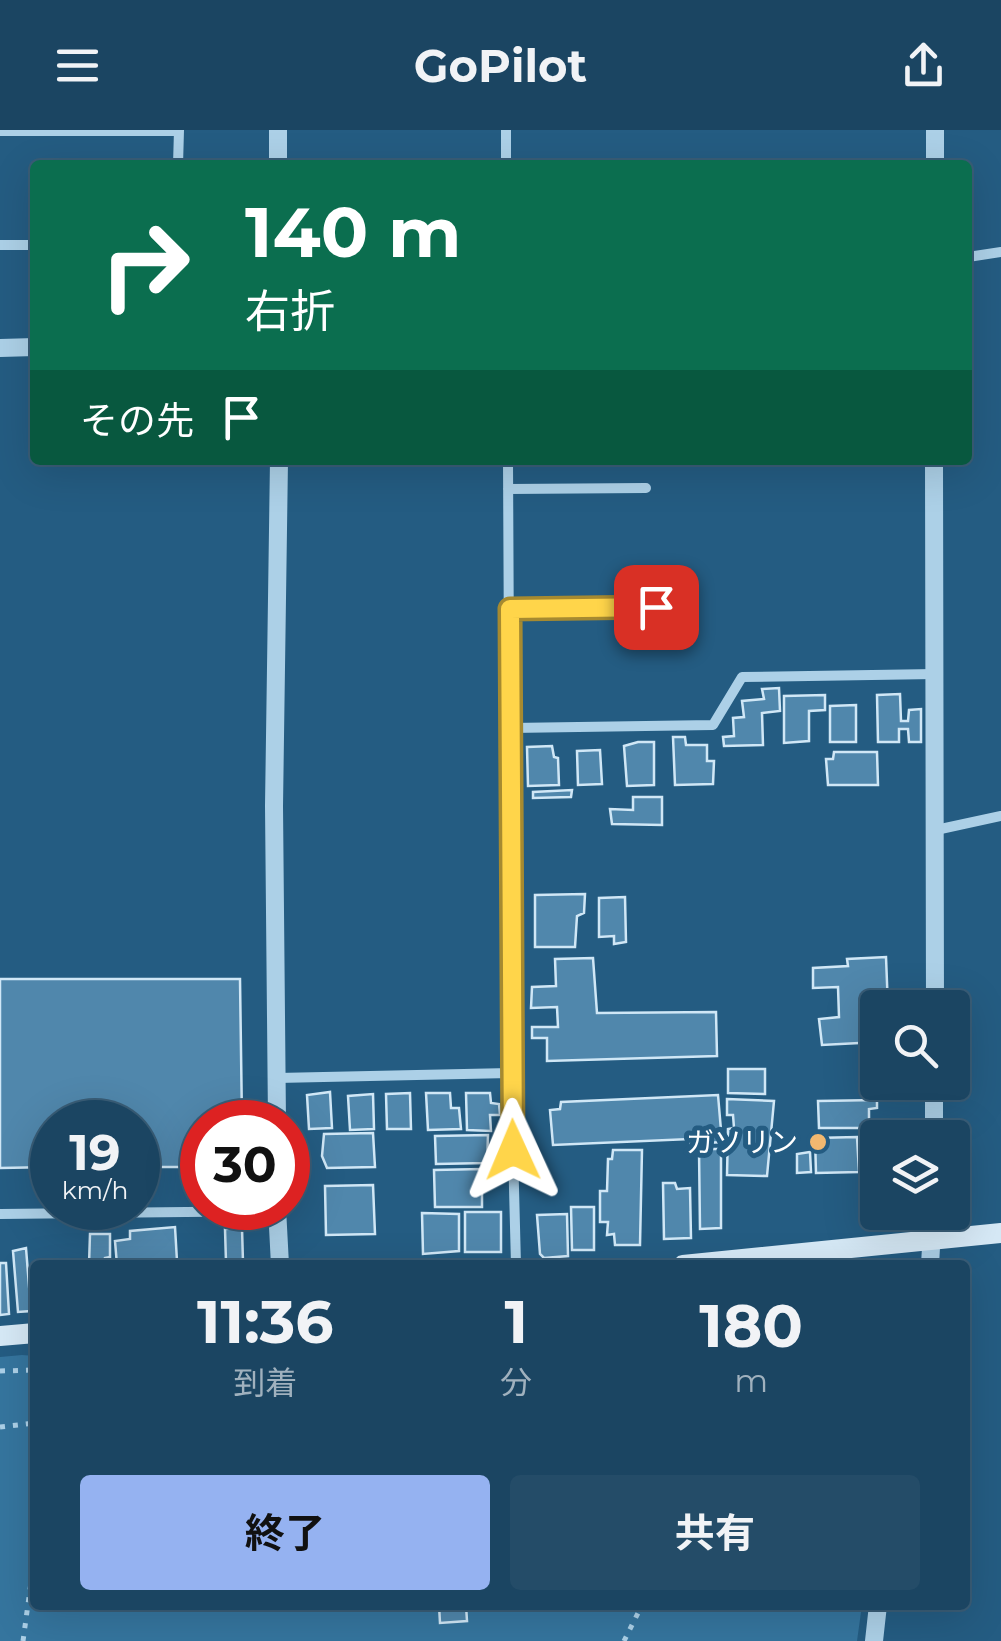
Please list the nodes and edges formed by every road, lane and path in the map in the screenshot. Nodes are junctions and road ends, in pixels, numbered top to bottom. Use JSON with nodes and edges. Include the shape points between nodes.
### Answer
{"nodes":[{"id":1,"x":179,"y":130,"type":"edge"},
{"id":2,"x":278,"y":130,"type":"edge"},
{"id":3,"x":506,"y":130,"type":"edge"},
{"id":4,"x":935,"y":130,"type":"edge"},
{"id":5,"x":0,"y":131,"type":"edge"},
{"id":6,"x":19,"y":131,"type":"edge"},
{"id":7,"x":178,"y":160,"type":"edge"},
{"id":8,"x":278,"y":160,"type":"edge"},
{"id":9,"x":506,"y":160,"type":"edge"},
{"id":10,"x":935,"y":160,"type":"edge"},
{"id":11,"x":0,"y":245,"type":"edge"},
{"id":12,"x":30,"y":245,"type":"edge"},
{"id":13,"x":1001,"y":252,"type":"edge"},
{"id":14,"x":972,"y":256,"type":"edge"},
{"id":15,"x":0,"y":348,"type":"edge"},
{"id":16,"x":30,"y":348,"type":"edge"},
{"id":17,"x":279,"y":465,"type":"edge"},
{"id":18,"x":508,"y":465,"type":"edge"},
{"id":19,"x":934,"y":465,"type":"edge"},
{"id":20,"x":508,"y":488,"type":"junction"},
{"id":21,"x":646,"y":488,"type":"dead end"},
{"id":22,"x":656,"y":607,"type":"dead end"},
{"id":23,"x":510,"y":609,"type":"junction"},
{"id":24,"x":935,"y":674,"type":"junction"},
{"id":25,"x":512,"y":728,"type":"junction"},
{"id":26,"x":1001,"y":816,"type":"edge"},
{"id":27,"x":936,"y":830,"type":"junction"},
{"id":28,"x":935,"y":990,"type":"edge"},
{"id":29,"x":511,"y":1073,"type":"junction"},
{"id":30,"x":278,"y":1078,"type":"junction"},
{"id":31,"x":278,"y":1100,"type":"edge"},
{"id":32,"x":180,"y":1211,"type":"edge"},
{"id":33,"x":0,"y":1214,"type":"edge"},
{"id":34,"x":278,"y":1230,"type":"edge"},
{"id":35,"x":933,"y":1230,"type":"edge"},
{"id":36,"x":1001,"y":1233,"type":"edge"},
{"id":37,"x":933,"y":1240,"type":"junction"},
{"id":38,"x":280,"y":1260,"type":"edge"},
{"id":39,"x":516,"y":1260,"type":"edge"},
{"id":40,"x":733,"y":1260,"type":"edge"},
{"id":41,"x":931,"y":1260,"type":"edge"},
{"id":42,"x":30,"y":1333,"type":"edge"},
{"id":43,"x":0,"y":1336,"type":"edge"},
{"id":44,"x":30,"y":1370,"type":"edge"},
{"id":45,"x":0,"y":1371,"type":"edge"},
{"id":46,"x":30,"y":1424,"type":"edge"},
{"id":47,"x":0,"y":1427,"type":"edge"},
{"id":48,"x":30,"y":1593,"type":"edge"},
{"id":49,"x":640,"y":1610,"type":"edge"},
{"id":50,"x":877,"y":1610,"type":"edge"},
{"id":51,"x":24,"y":1641,"type":"edge"},
{"id":52,"x":624,"y":1641,"type":"edge"},
{"id":53,"x":874,"y":1641,"type":"edge"}],
"edges":[{"from":1,"to":6,"type":"street"},
{"from":1,"to":7,"type":"street"},
{"from":2,"to":8,"type":"street"},
{"from":3,"to":9,"type":"street"},
{"from":4,"to":10,"type":"street"},
{"from":5,"to":6,"type":"street"},
{"from":11,"to":12,"type":"street"},
{"from":13,"to":14,"type":"street"},
{"from":15,"to":16,"type":"street"},
{"from":17,"to":30,"type":"street"},
{"from":18,"to":20,"type":"street"},
{"from":19,"to":24,"type":"street"},
{"from":20,"to":21,"type":"street"},
{"from":20,"to":23,"type":"street"},
{"from":22,"to":23,"type":"street"},
{"from":23,"to":25,"type":"street"},
{"from":24,"to":25,"type":"street","via":[[742,676],[714,725]]},
{"from":24,"to":27,"type":"street"},
{"from":25,"to":29,"type":"street"},
{"from":26,"to":27,"type":"street"},
{"from":27,"to":28,"type":"street"},
{"from":29,"to":30,"type":"street"},
{"from":29,"to":39,"type":"street"},
{"from":30,"to":31,"type":"street"},
{"from":32,"to":33,"type":"street"},
{"from":34,"to":38,"type":"street"},
{"from":35,"to":37,"type":"street"},
{"from":36,"to":37,"type":"main road"},
{"from":37,"to":40,"type":"main road"},
{"from":37,"to":41,"type":"street"},
{"from":42,"to":43,"type":"main road"},
{"from":44,"to":45,"type":"path"},
{"from":46,"to":47,"type":"path"},
{"from":48,"to":51,"type":"path"},
{"from":49,"to":52,"type":"path"},
{"from":50,"to":53,"type":"street"}]}
